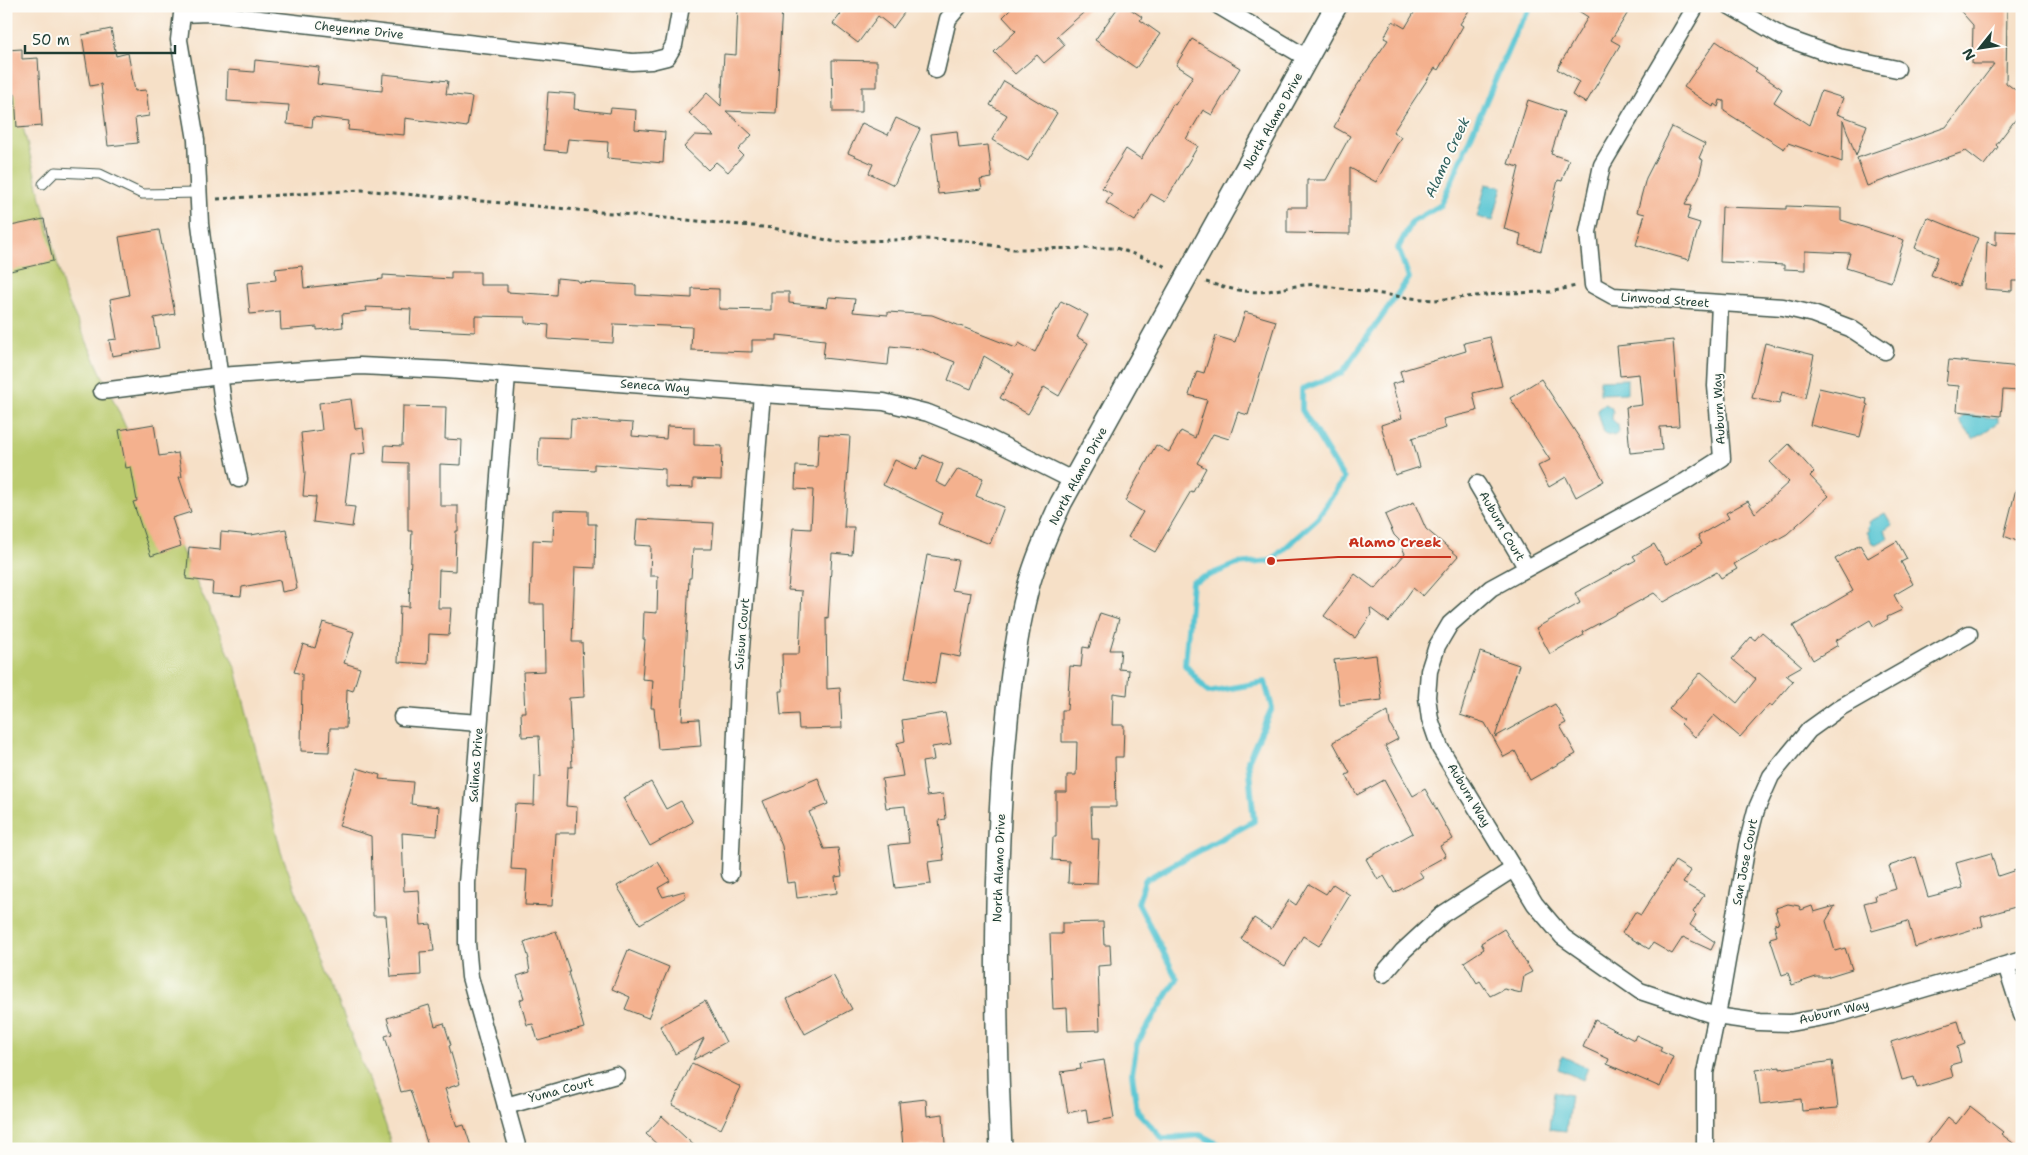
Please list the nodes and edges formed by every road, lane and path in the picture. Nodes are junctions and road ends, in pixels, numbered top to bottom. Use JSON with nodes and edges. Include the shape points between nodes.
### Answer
{"nodes":[{"id":1,"x":681,"y":6,"type":"edge"},
{"id":2,"x":959,"y":6,"type":"edge"},
{"id":3,"x":1218,"y":6,"type":"edge"},
{"id":4,"x":1336,"y":6,"type":"edge"},
{"id":5,"x":1696,"y":6,"type":"edge"},
{"id":6,"x":1730,"y":6,"type":"edge"},
{"id":7,"x":1307,"y":58,"type":"junction"},
{"id":8,"x":1897,"y":68,"type":"dead end"},
{"id":9,"x":936,"y":70,"type":"dead end"},
{"id":10,"x":43,"y":184,"type":"dead end"},
{"id":11,"x":199,"y":196,"type":"junction"},
{"id":12,"x":1186,"y":277,"type":"junction"},
{"id":13,"x":1593,"y":285,"type":"junction"},
{"id":14,"x":1720,"y":304,"type":"junction"},
{"id":15,"x":1885,"y":351,"type":"dead end"},
{"id":16,"x":507,"y":374,"type":"junction"},
{"id":17,"x":220,"y":376,"type":"junction"},
{"id":18,"x":102,"y":391,"type":"dead end"},
{"id":19,"x":762,"y":394,"type":"junction"},
{"id":20,"x":239,"y":479,"type":"dead end"},
{"id":21,"x":1074,"y":481,"type":"junction"},
{"id":22,"x":1478,"y":484,"type":"dead end"},
{"id":23,"x":1526,"y":567,"type":"junction"},
{"id":24,"x":1969,"y":634,"type":"dead end"},
{"id":25,"x":402,"y":717,"type":"dead end"},
{"id":26,"x":479,"y":723,"type":"junction"},
{"id":27,"x":1513,"y":869,"type":"junction"},
{"id":28,"x":730,"y":874,"type":"dead end"},
{"id":29,"x":2022,"y":960,"type":"edge"},
{"id":30,"x":2006,"y":965,"type":"junction"},
{"id":31,"x":1383,"y":974,"type":"dead end"},
{"id":32,"x":2022,"y":1015,"type":"edge"},
{"id":33,"x":1716,"y":1016,"type":"junction"},
{"id":34,"x":616,"y":1075,"type":"dead end"},
{"id":35,"x":506,"y":1106,"type":"junction"},
{"id":36,"x":518,"y":1149,"type":"edge"},
{"id":37,"x":1001,"y":1149,"type":"edge"},
{"id":38,"x":1705,"y":1149,"type":"edge"}],
"edges":[{"from":1,"to":11,"type":"street","name":"Cheyenne Drive","via":[[674,45],[667,57],[632,62],[208,13],[182,14],[179,40],[196,140]]},
{"from":2,"to":9,"type":"street","via":[[948,19]]},
{"from":3,"to":7,"type":"street"},
{"from":4,"to":7,"type":"street","name":"North Alamo Drive"},
{"from":5,"to":13,"type":"street","via":[[1602,165],[1588,232]]},
{"from":6,"to":8,"type":"street","via":[[1783,38],[1839,57]]},
{"from":7,"to":12,"type":"street","name":"North Alamo Drive"},
{"from":10,"to":11,"type":"lane","via":[[55,172],[100,174],[142,194]]},
{"from":11,"to":12,"type":"path","via":[[362,190],[773,228],[836,242],[921,239],[961,240],[1013,249],[1116,248],[1154,261]]},
{"from":11,"to":17,"type":"street","name":"Cheyenne Drive"},
{"from":12,"to":13,"type":"path","via":[[1230,289],[1266,292],[1307,284],[1435,300]]},
{"from":12,"to":21,"type":"street","name":"North Alamo Drive"},
{"from":13,"to":14,"type":"street","name":"Linwood Street","via":[[1613,296]]},
{"from":14,"to":15,"type":"street","name":"Linwood Street","via":[[1783,307],[1813,314],[1850,328]]},
{"from":14,"to":23,"type":"street","name":"Auburn Way","via":[[1716,386],[1722,458],[1686,481]]},
{"from":16,"to":17,"type":"street","name":"Seneca Way","via":[[360,366]]},
{"from":16,"to":19,"type":"street","name":"Seneca Way"},
{"from":16,"to":26,"type":"street","name":"Salinas Drive"},
{"from":17,"to":18,"type":"street","name":"Seneca Way"},
{"from":17,"to":20,"type":"street","name":"Cheyenne Drive"},
{"from":19,"to":21,"type":"street","name":"Seneca Way","via":[[884,402],[928,413],[980,434]]},
{"from":19,"to":28,"type":"street","name":"Suisun Court","via":[[738,684]]},
{"from":21,"to":37,"type":"street","name":"North Alamo Drive","via":[[1044,542],[1030,582],[1015,645],[1007,711],[998,839],[996,1042]]},
{"from":22,"to":23,"type":"street","name":"Auburn Court"},
{"from":23,"to":27,"type":"street","name":"Auburn Way","via":[[1491,588],[1450,624],[1437,646],[1429,671],[1427,696],[1430,719],[1440,748]]},
{"from":24,"to":33,"type":"street","name":"San Jose Court","via":[[1841,707],[1809,730],[1771,776],[1756,810],[1747,845]]},
{"from":25,"to":26,"type":"street"},
{"from":26,"to":35,"type":"street","name":"Salinas Drive","via":[[467,883],[467,943],[470,977]]},
{"from":27,"to":31,"type":"street","via":[[1443,914]]},
{"from":27,"to":33,"type":"street","name":"Auburn Way","via":[[1535,904],[1563,938],[1640,991]]},
{"from":29,"to":30,"type":"street","name":"Auburn Way"},
{"from":30,"to":32,"type":"street"},
{"from":30,"to":33,"type":"street","name":"Auburn Way","via":[[1826,1016],[1790,1023]]},
{"from":33,"to":38,"type":"street","name":"San Jose Court","via":[[1705,1073]]},
{"from":34,"to":35,"type":"street","name":"Yuma Court"},
{"from":35,"to":36,"type":"street","name":"Salinas Drive"}]}
